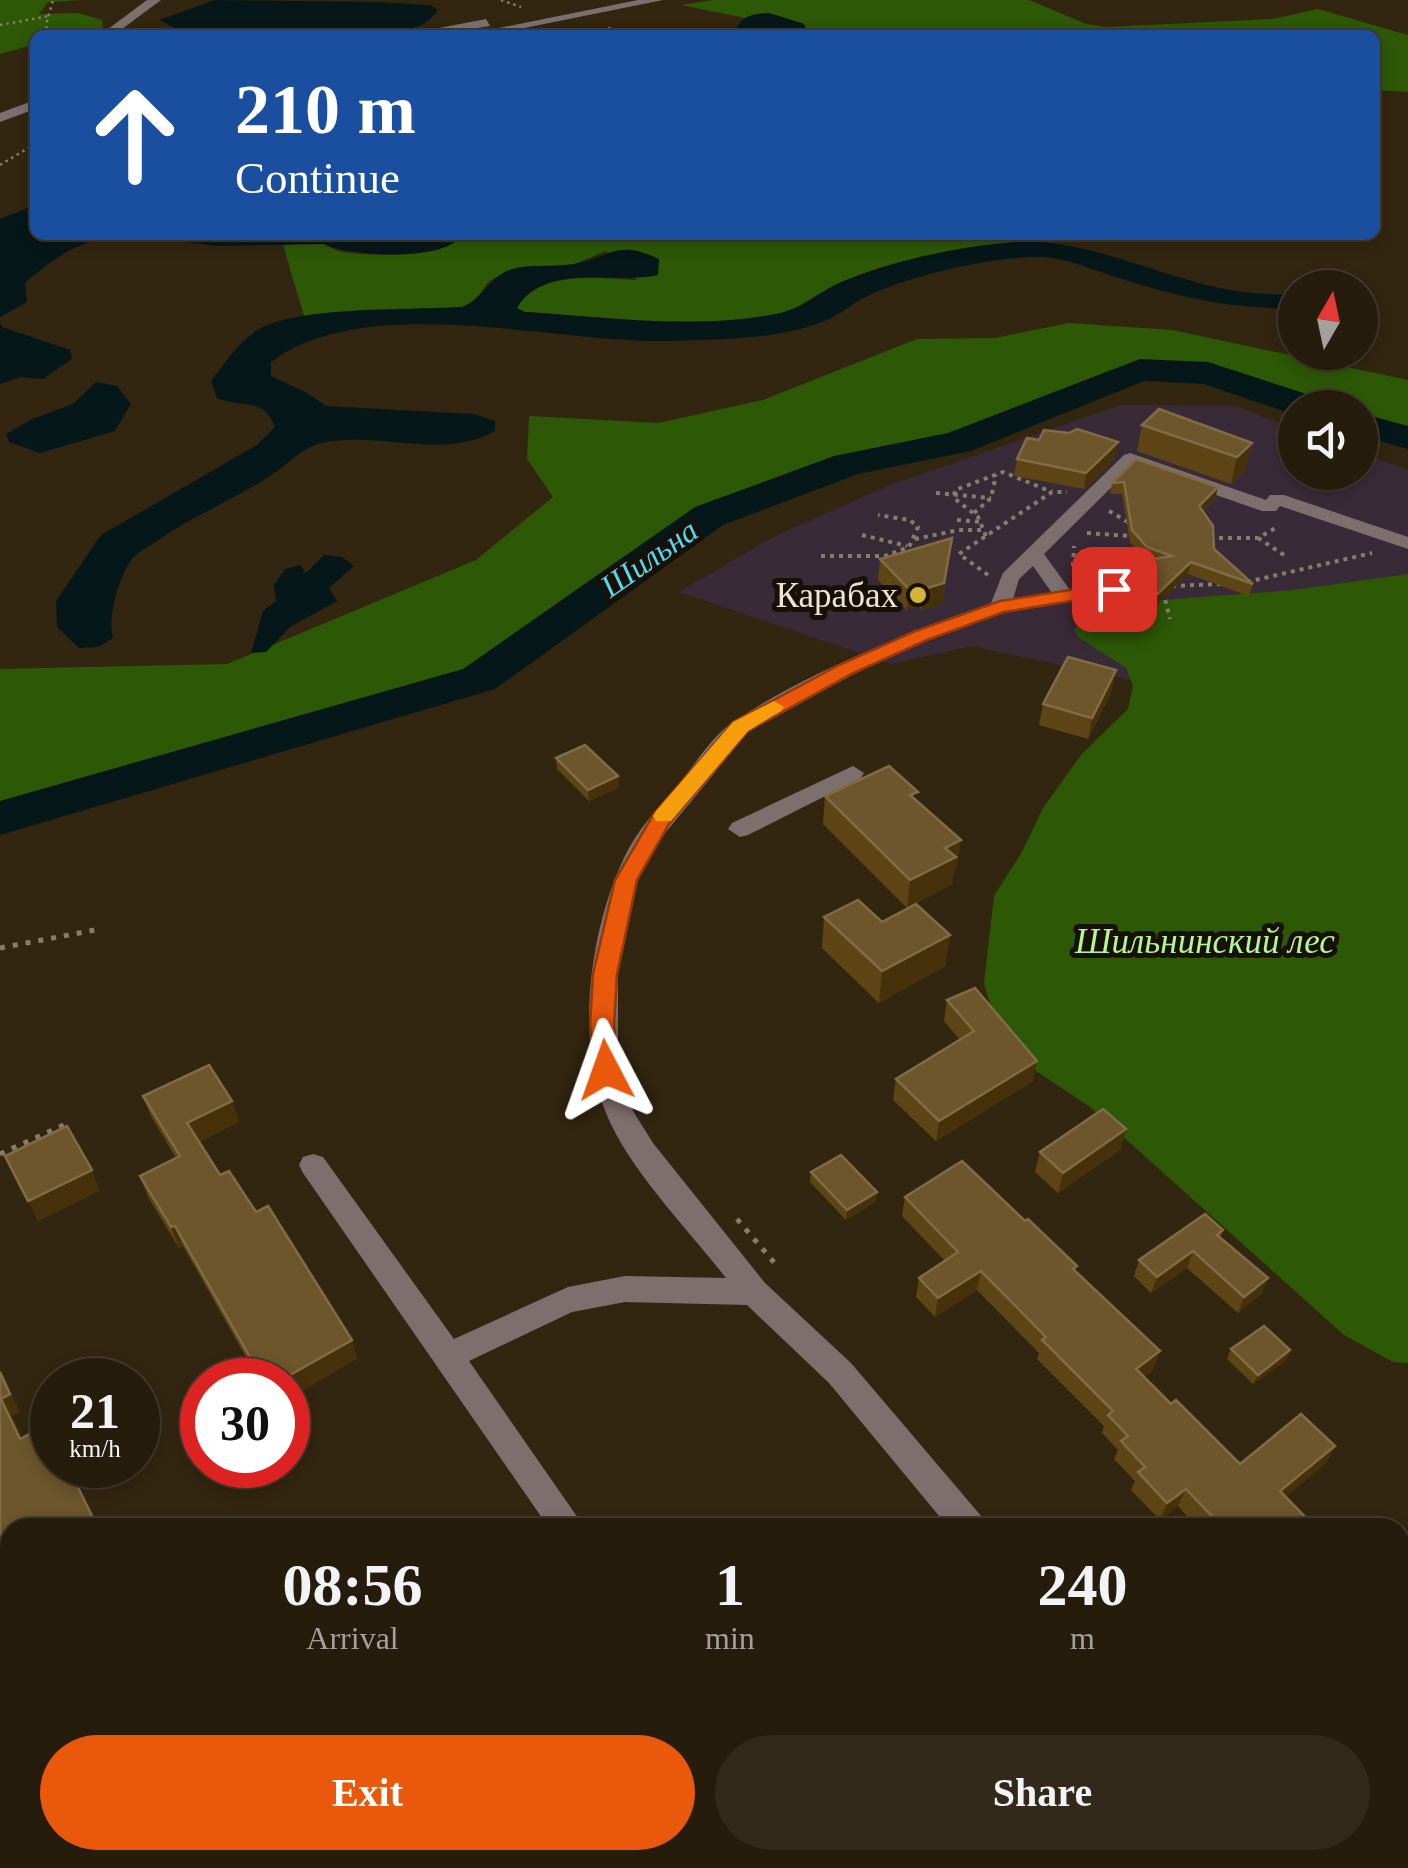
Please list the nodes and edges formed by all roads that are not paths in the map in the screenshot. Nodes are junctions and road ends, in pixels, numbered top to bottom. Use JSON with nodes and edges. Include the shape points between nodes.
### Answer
{"nodes":[{"id":1,"x":156,"y":0,"type":"edge"},
{"id":2,"x":657,"y":0,"type":"edge"},
{"id":3,"x":551,"y":19,"type":"junction"},
{"id":4,"x":113,"y":30,"type":"edge"},
{"id":5,"x":441,"y":30,"type":"edge"},
{"id":6,"x":495,"y":30,"type":"edge"},
{"id":7,"x":30,"y":107,"type":"edge"},
{"id":8,"x":0,"y":118,"type":"edge"},
{"id":9,"x":30,"y":123,"type":"edge"},
{"id":10,"x":0,"y":129,"type":"edge"},
{"id":11,"x":1401,"y":540,"type":"edge"},
{"id":12,"x":1040,"y":562,"type":"junction"},
{"id":13,"x":1114,"y":589,"type":"edge"},
{"id":14,"x":1004,"y":596,"type":"junction"},
{"id":15,"x":1066,"y":597,"type":"junction"},
{"id":16,"x":853,"y":773,"type":"dead end"},
{"id":17,"x":740,"y":829,"type":"dead end"},
{"id":18,"x":313,"y":1165,"type":"dead end"},
{"id":19,"x":754,"y":1292,"type":"junction"},
{"id":20,"x":450,"y":1356,"type":"junction"},
{"id":21,"x":562,"y":1518,"type":"edge"},
{"id":22,"x":962,"y":1518,"type":"edge"}],
"edges":[{"from":1,"to":4,"type":"street"},
{"from":2,"to":3,"type":"street"},
{"from":3,"to":5,"type":"street"},
{"from":3,"to":6,"type":"street"},
{"from":7,"to":8,"type":"street"},
{"from":9,"to":10,"type":"street"},
{"from":11,"to":12,"type":"street","via":[[1277,498],[1269,507],[1130,460]]},
{"from":12,"to":14,"type":"street","via":[[1010,577]]},
{"from":12,"to":15,"type":"street"},
{"from":13,"to":15,"type":"street"},
{"from":14,"to":15,"type":"street"},
{"from":14,"to":19,"type":"street","via":[[740,726],[660,820],[626,880],[605,974],[606,1070],[642,1152]]},
{"from":16,"to":17,"type":"street"},
{"from":18,"to":20,"type":"street"},
{"from":19,"to":20,"type":"street","via":[[626,1290],[568,1300]]},
{"from":19,"to":22,"type":"street","via":[[840,1374]]},
{"from":20,"to":21,"type":"street"}]}
